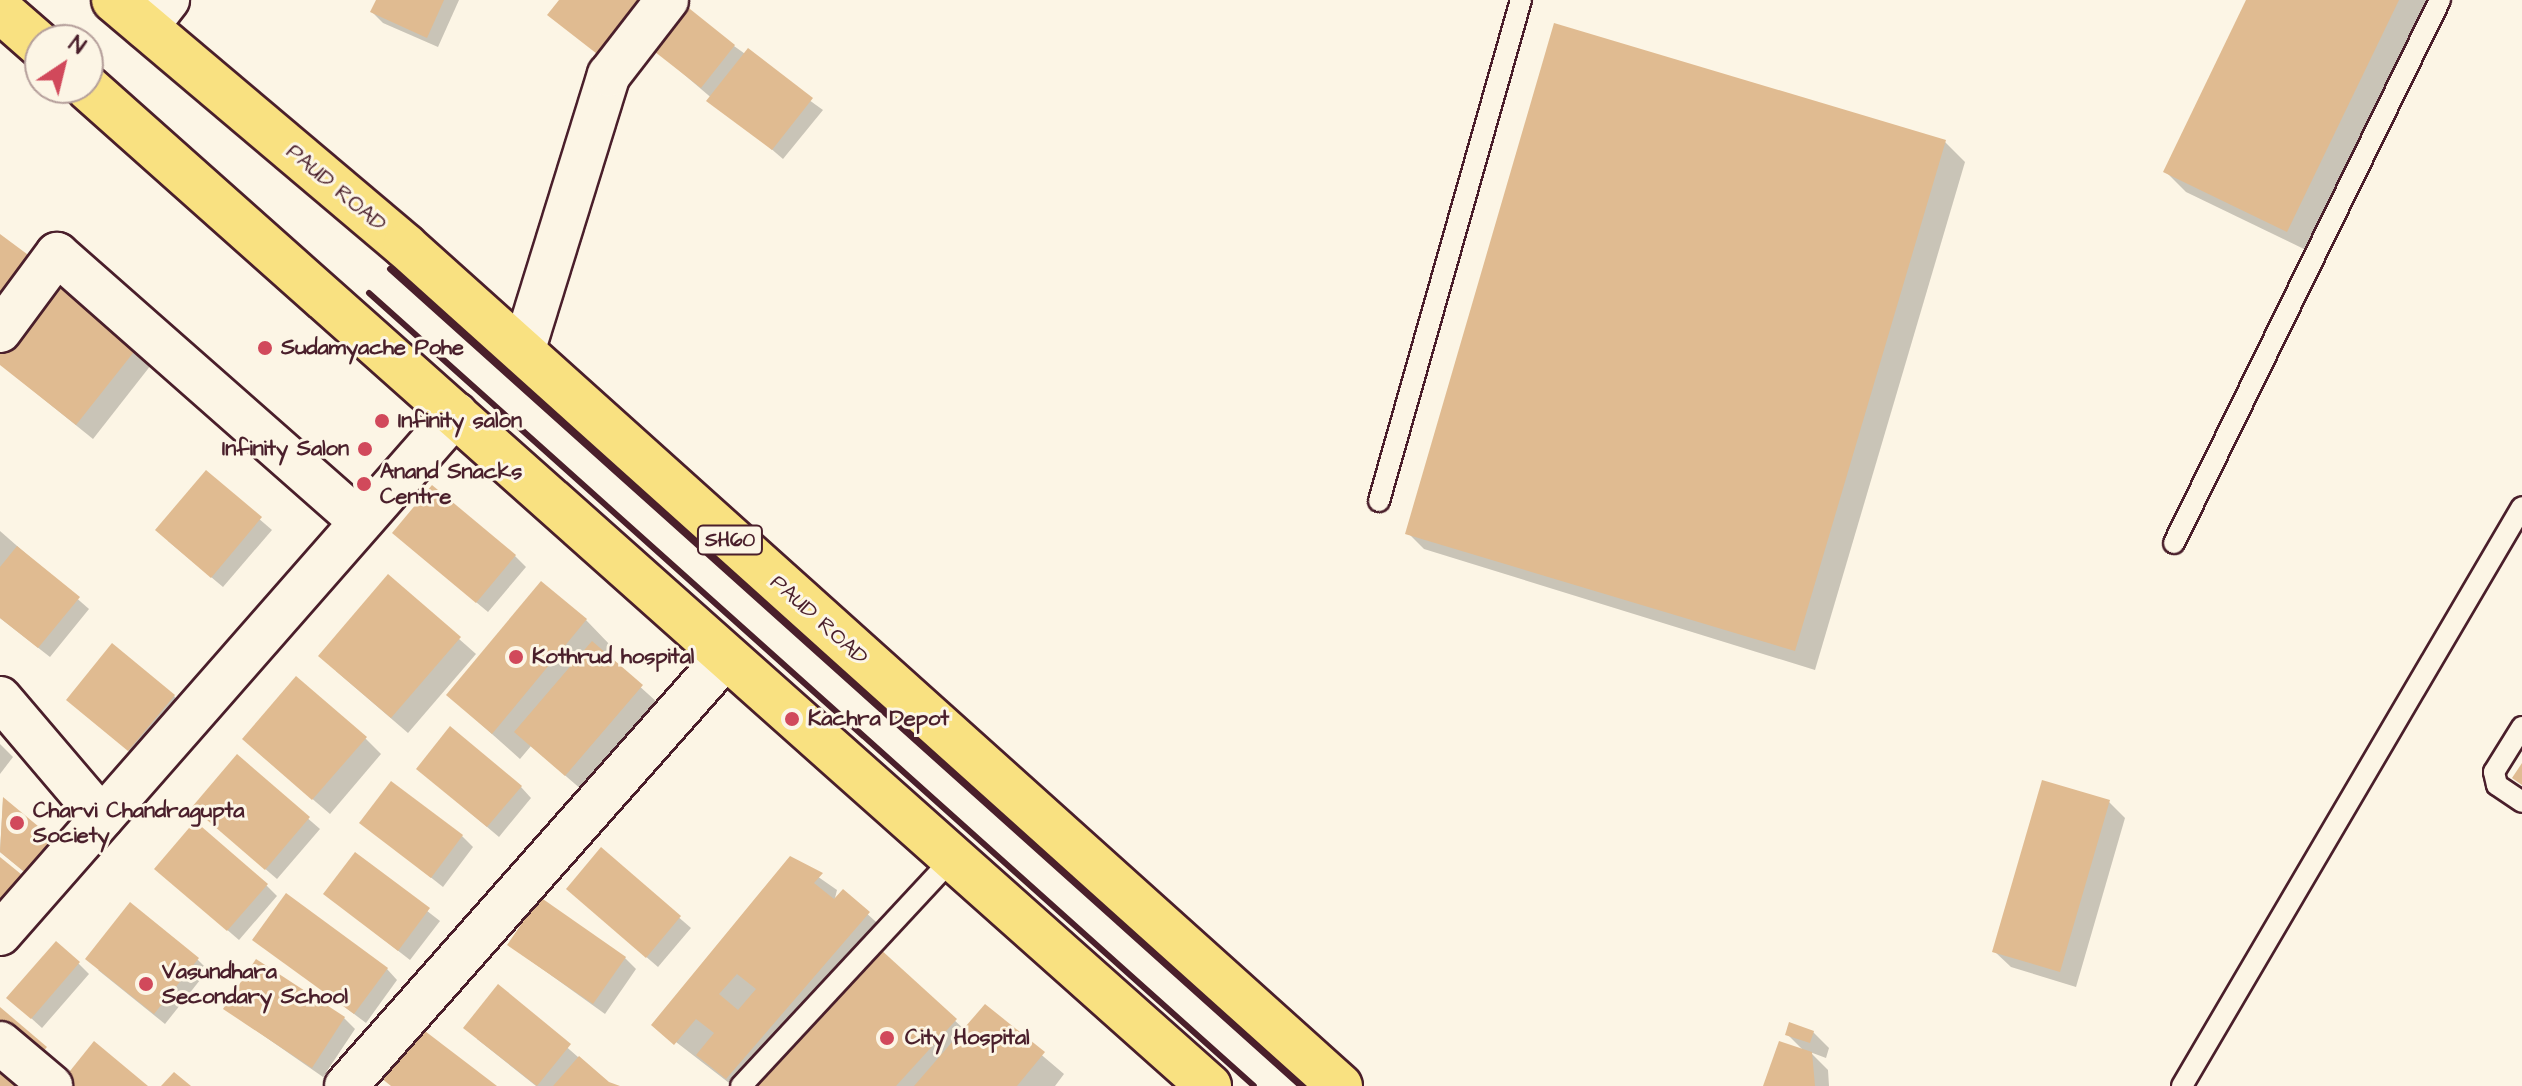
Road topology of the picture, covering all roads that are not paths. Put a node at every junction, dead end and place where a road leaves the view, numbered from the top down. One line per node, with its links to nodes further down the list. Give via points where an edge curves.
1 (667, 0): 9 (street, via 609,75)
2 (1521, 0): 11 (lane)
3 (2440, 0): 14 (lane)
4 (142, 9): 9 (main road, PAUD ROAD / SH60)
5 (0, 10): 6 (main road)
6 (24, 31)
7 (104, 102): 10 (main road)
8 (0, 331): 13 (street, via 57,254)
9 (523, 352): 23 (main road, PAUD ROAD / SH60)
10 (456, 414): 13 (street); 15 (main road)
11 (1379, 501)
12 (2522, 507): 28 (lane)
13 (361, 522): 19 (street)
14 (2174, 543)
15 (726, 657): 20 (main road); 25 (street)
16 (0, 698): 19 (street)
17 (2522, 727): 18 (lane, via 2494,772 2497,785)
18 (2522, 802)
19 (102, 818): 21 (street)
20 (952, 859): 26 (lane); 27 (main road)
21 (0, 934)
22 (0, 1043): 24 (street)
23 (1331, 1084)
24 (51, 1086)
25 (346, 1086)
26 (741, 1086)
27 (1209, 1086)
28 (2182, 1086)

